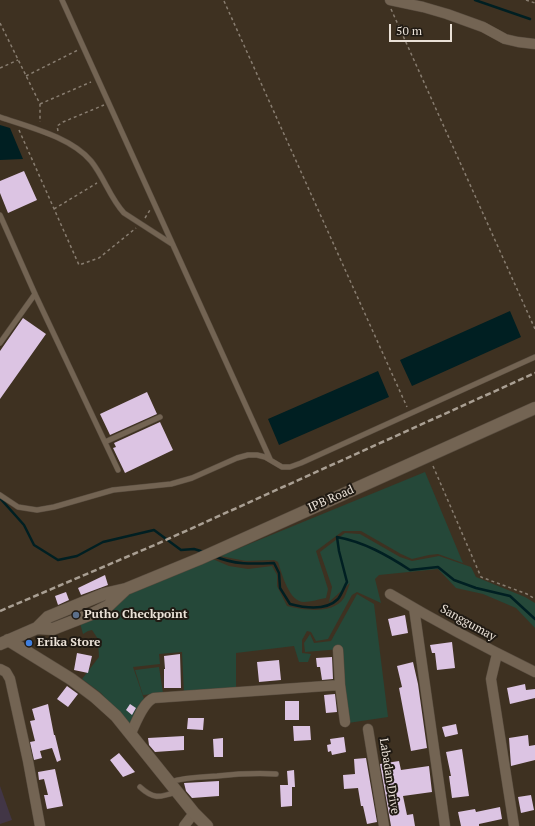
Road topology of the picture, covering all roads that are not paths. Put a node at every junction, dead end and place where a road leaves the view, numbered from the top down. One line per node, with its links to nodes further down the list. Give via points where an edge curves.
1 (62, 0): 6 (lane)
2 (390, 4): 3 (street, via 423,6 483,27 505,39)
3 (535, 44)
4 (0, 117): 6 (lane, via 39,130 78,150 90,160 104,179 124,213)
5 (0, 215): 7 (lane)
6 (173, 244): 13 (lane)
7 (35, 294): 8 (lane); 12 (lane)
8 (0, 344)
9 (535, 357): 13 (lane, via 296,465 282,467)
10 (535, 408): 18 (street, IPB Road, via 238,542 126,589 108,606 94,613 53,629 37,628)
11 (160, 417): 12 (lane)
12 (105, 442): 14 (lane)
13 (270, 460): 15 (lane, via 266,457 248,455 192,478 170,484 113,490 37,510 18,507)
14 (118, 470)
15 (0, 495)
16 (390, 594): 17 (street, Sanggumay)
17 (414, 608): 20 (street, Sanggumay); 35 (street)
18 (4, 642): 26 (street, via 56,669 95,697)
19 (338, 650): 23 (street)
20 (497, 654): 22 (street, Sanggumay); 36 (street, via 491,679)
21 (0, 669): 31 (street, via 10,678)
22 (535, 672)
23 (340, 685): 24 (street); 26 (street, via 154,698 148,700)
24 (345, 722)
25 (368, 729): 34 (street, Labadan Drive)
26 (131, 733): 29 (street)
27 (276, 774): 29 (lane, via 180,778)
28 (140, 787): 29 (lane, via 154,796 168,795)
29 (173, 787): 30 (street)
30 (194, 813): 32 (street); 33 (street)
31 (40, 826)
32 (184, 826)
33 (207, 826)
34 (384, 826)
35 (445, 826)
36 (514, 826)

